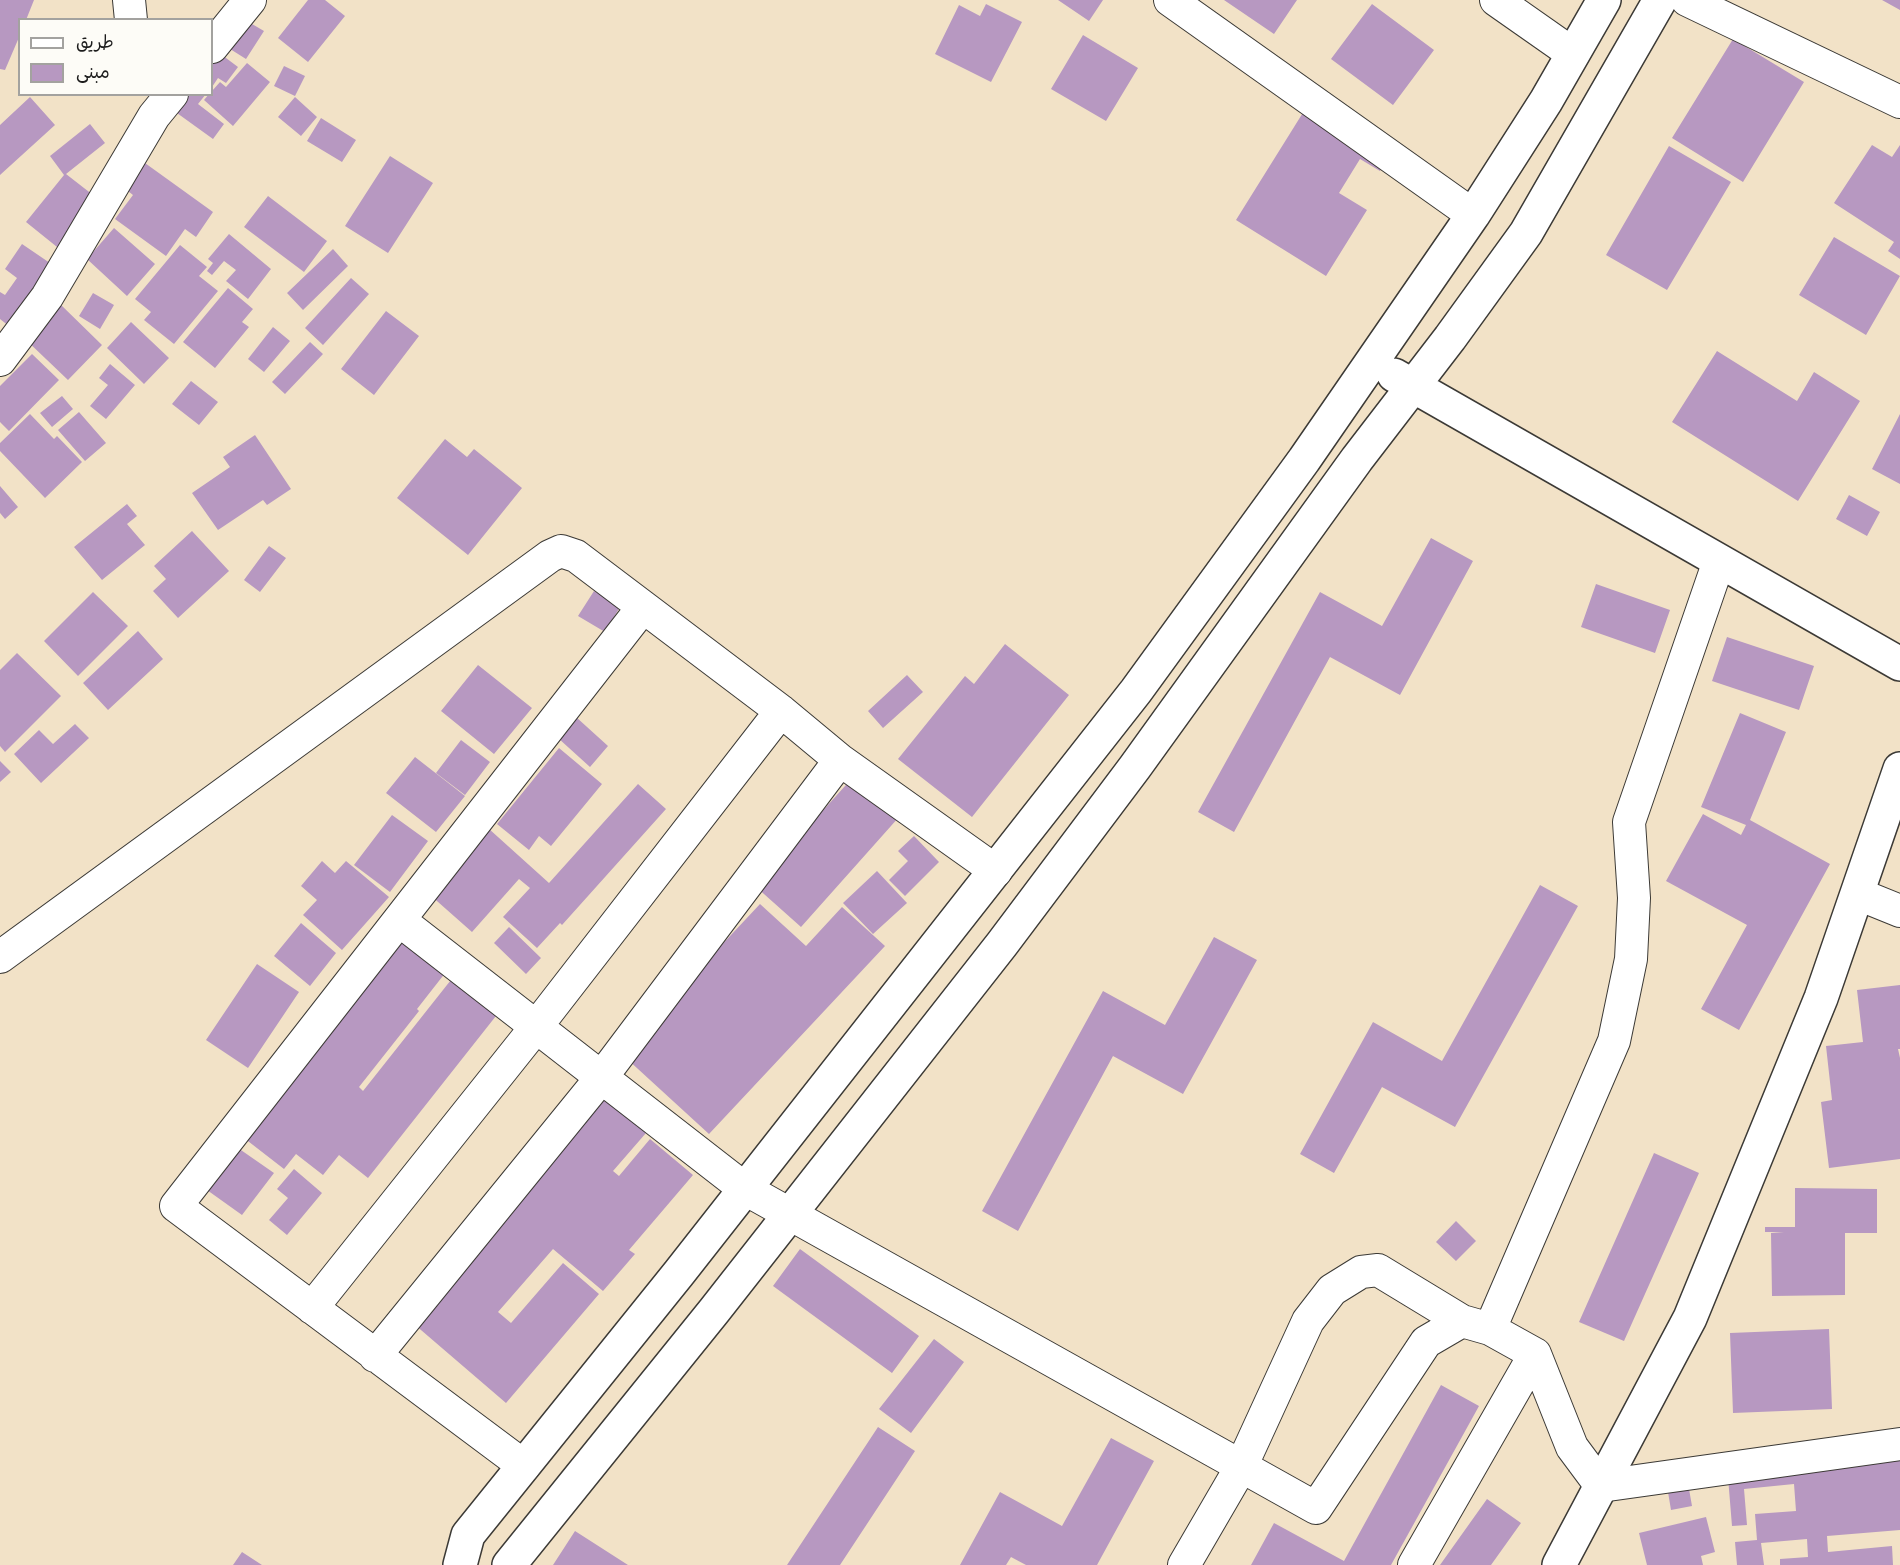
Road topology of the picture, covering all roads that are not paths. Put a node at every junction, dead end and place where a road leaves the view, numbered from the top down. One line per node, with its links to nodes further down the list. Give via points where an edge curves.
1 (129, 0): 8 (street)
2 (250, 0): 9 (street)
3 (1170, 0): 13 (street)
4 (1496, 0): 10 (street)
5 (1604, 0): 10 (main road)
6 (1660, 0): 16 (main road, via 1526,233)
7 (1687, 0): 12 (street)
8 (131, 18)
9 (213, 46)
10 (1573, 54): 13 (main road)
11 (159, 102): 14 (street, via 47,297)
12 (1900, 102)
13 (1473, 215): 15 (main road)
14 (0, 360)
15 (1372, 362): 16 (main road); 23 (main road, via 1136,691)
16 (1413, 386): 17 (main road); 31 (main road, via 1136,767)
17 (1719, 561): 19 (main road); 33 (street, via 1629,822 1634,898 1631,959 1614,1041)
18 (643, 607): 20 (street); 26 (street); 27 (street, via 576,556 561,551 550,556)
19 (1900, 664)
20 (781, 711): 21 (street); 28 (street)
21 (840, 760): 23 (street); 29 (street)
22 (1900, 769): 24 (main road)
23 (996, 870): 30 (main road)
24 (1858, 894): 25 (street); 39 (main road, via 1821,998 1690,1318)
25 (1900, 910)
26 (399, 920): 28 (street); 32 (street, via 176,1206)
27 (0, 957)
28 (536, 1027): 29 (street); 32 (street)
29 (601, 1078): 30 (street); 35 (street)
30 (745, 1189): 31 (street); 37 (main road)
31 (790, 1214): 38 (street); 41 (main road)
32 (312, 1308): 35 (street)
33 (1476, 1325): 34 (street); 38 (street, via 1426,1342 1316,1508); 38 (street, via 1378,1270 1361,1272 1332,1290 1308,1321)
34 (1535, 1354): 39 (street, via 1572,1447); 43 (street)
35 (375, 1356): 37 (street)
36 (1900, 1444): 39 (street)
37 (524, 1466): 40 (main road, via 468,1535)
38 (1241, 1467): 42 (street)
39 (1601, 1486): 44 (main road)
40 (460, 1565)
41 (509, 1565)
42 (1184, 1565)
43 (1414, 1565)
44 (1558, 1565)

